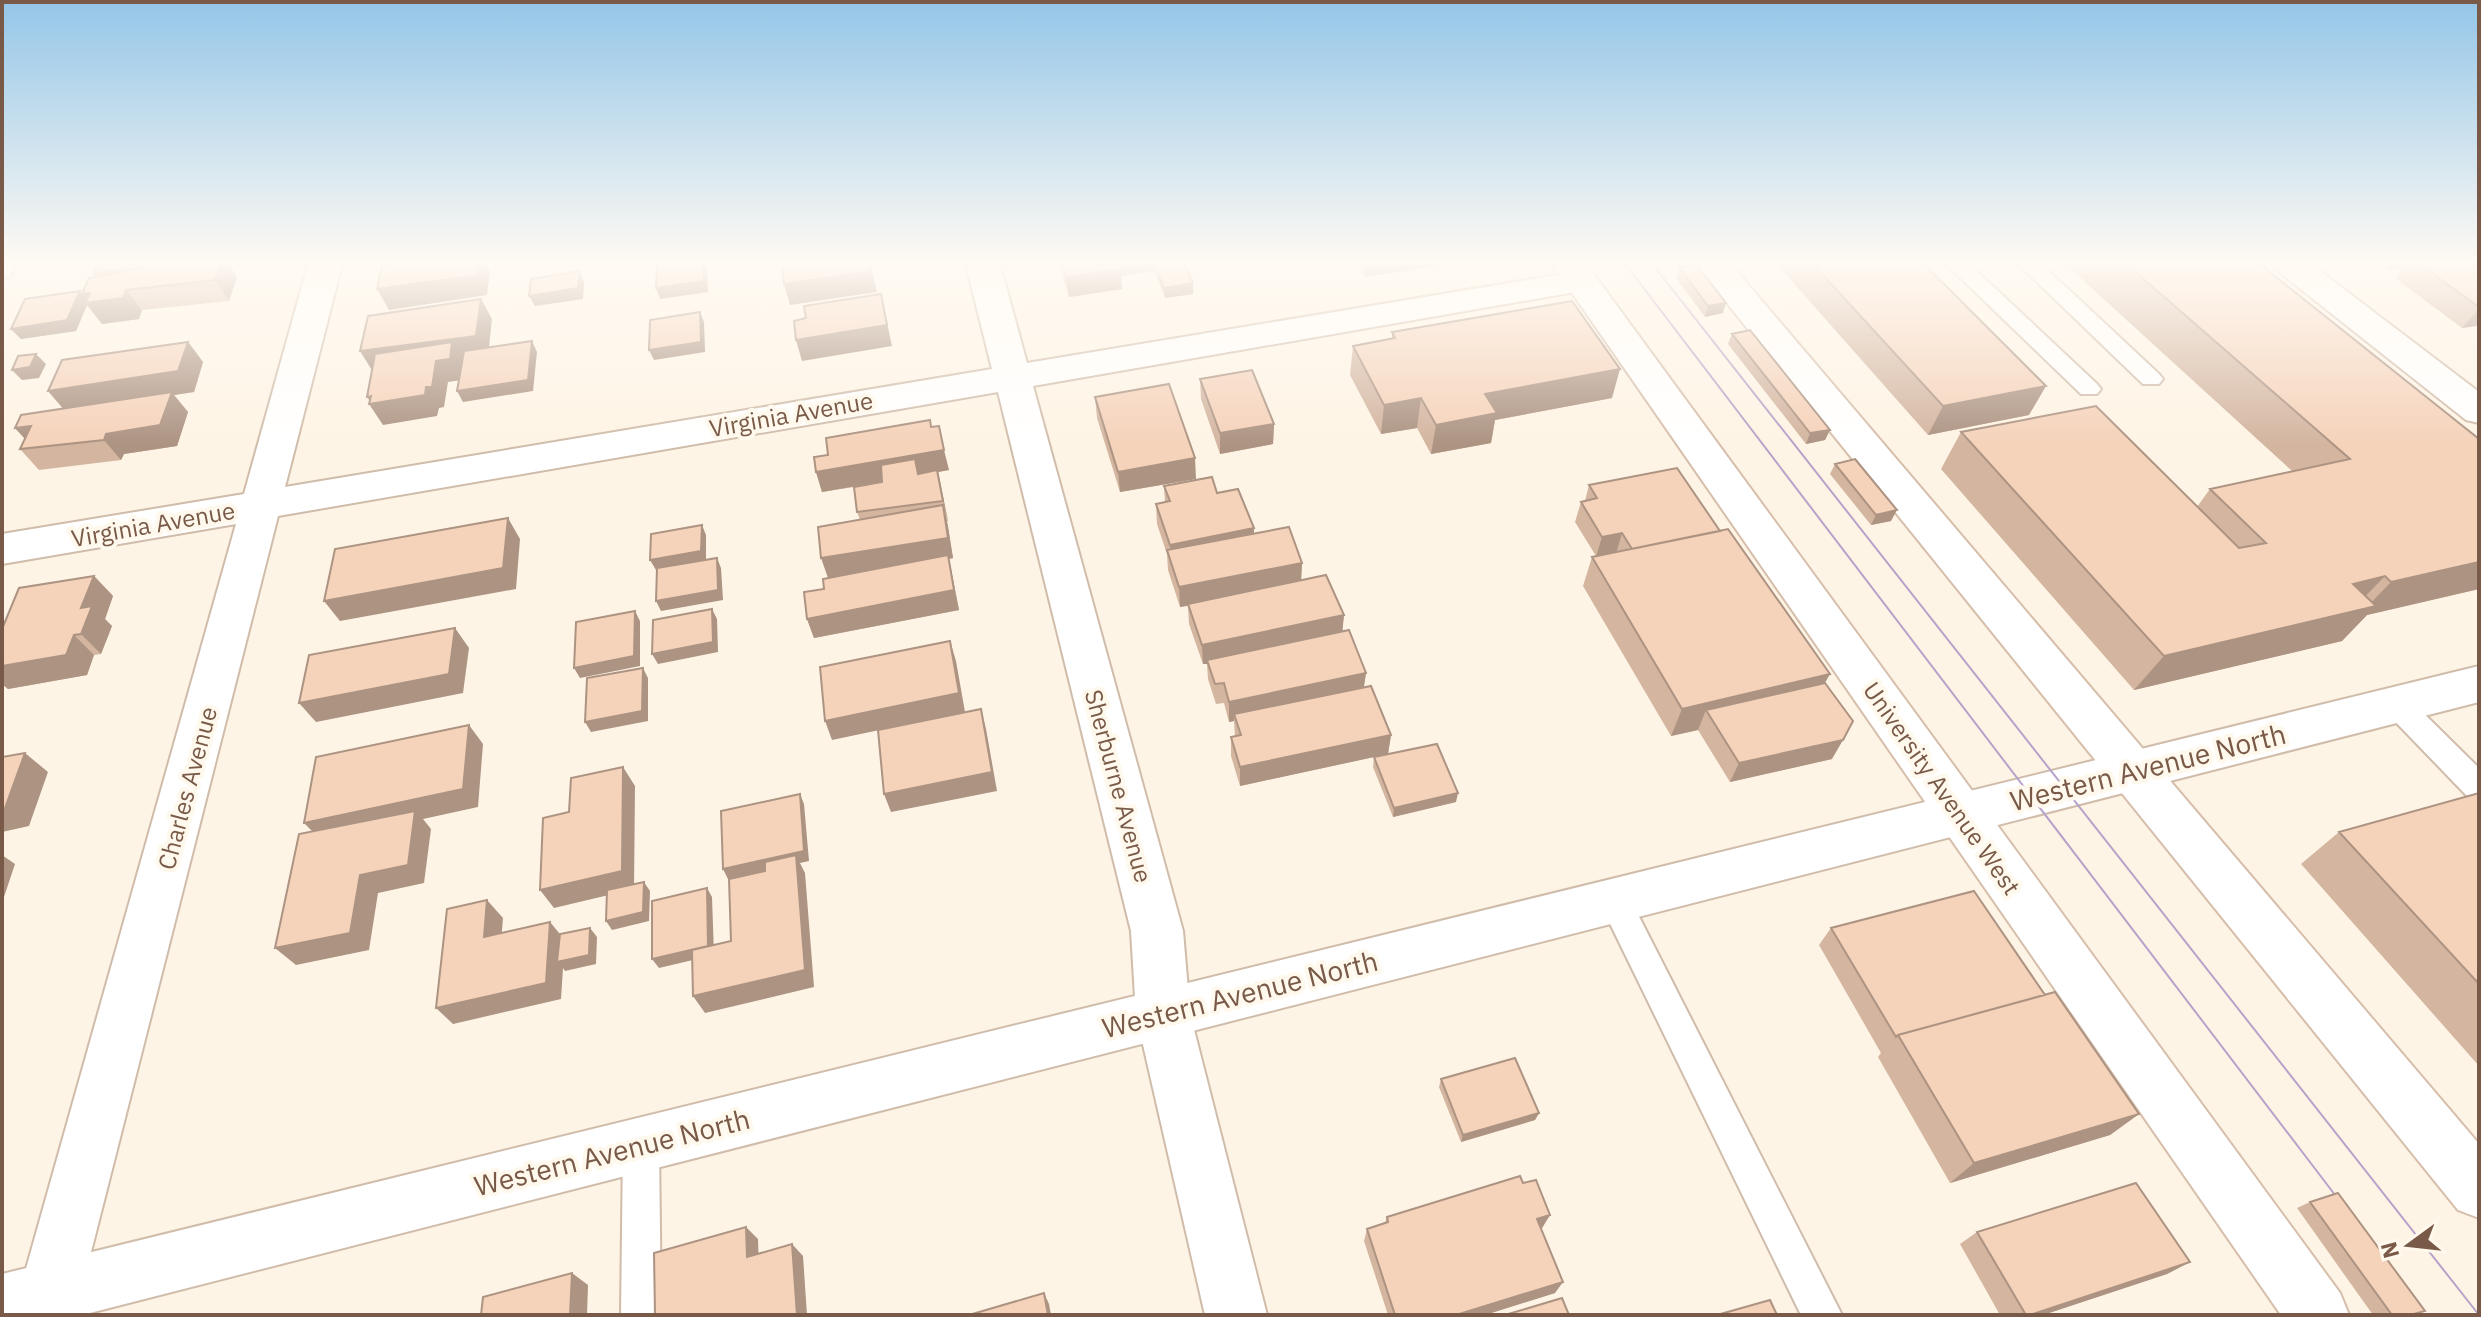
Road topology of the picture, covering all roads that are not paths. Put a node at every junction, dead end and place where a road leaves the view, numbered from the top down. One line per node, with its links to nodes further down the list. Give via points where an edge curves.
1 (310, 322): 13 (street, Charles Avenue)
2 (999, 322): 9 (street, Sherburne Avenue)
3 (1299, 322): 9 (street, Virginia Avenue)
4 (1611, 322): 19 (street, University Avenue West)
5 (1761, 322): 17 (street)
6 (2019, 322): 11 (lane)
7 (2091, 322): 10 (lane)
8 (2365, 322): 12 (street)
9 (1013, 376): 13 (street, Virginia Avenue); 21 (street, Sherburne Avenue, via 1157,931)
10 (2151, 379)
11 (2089, 389)
12 (2479, 411)
13 (262, 505): 14 (street, Virginia Avenue); 24 (street, Charles Avenue)
14 (2, 549)
15 (2479, 684): 16 (street, Western Avenue North)
16 (2396, 704): 17 (street, Western Avenue North); 18 (lane)
17 (2133, 770): 19 (street, Western Avenue North); 23 (street)
18 (2479, 788)
19 (1961, 814): 20 (street, Western Avenue North); 28 (street, University Avenue West)
20 (1615, 901): 21 (street, Western Avenue North); 27 (lane)
21 (1163, 1014): 22 (street, Western Avenue North); 26 (street, Sherburne Avenue)
22 (641, 1145): 24 (street, Western Avenue North); 25 (lane)
23 (2479, 1189)
24 (32, 1304)
25 (641, 1315)
26 (1236, 1315)
27 (1822, 1315)
28 (2318, 1315)

